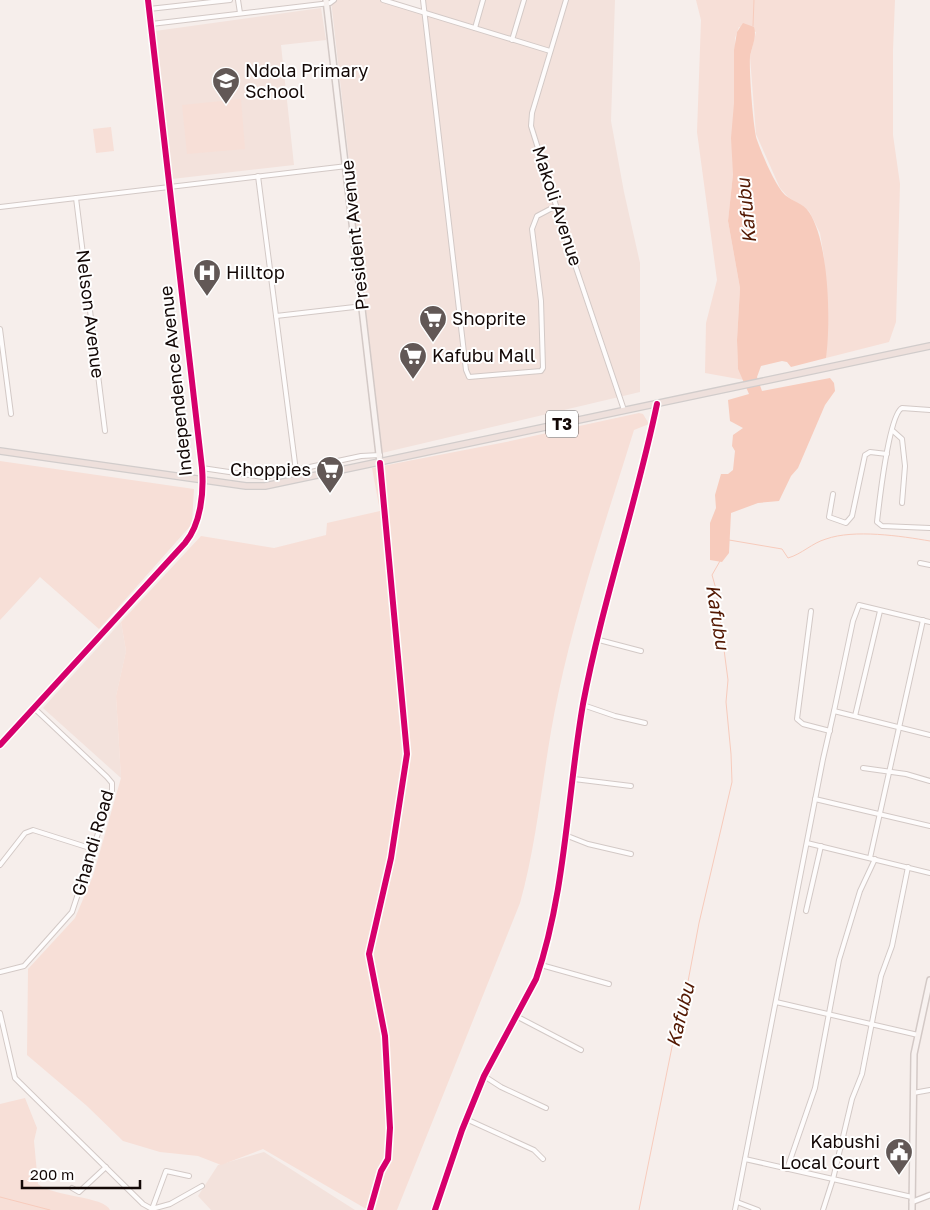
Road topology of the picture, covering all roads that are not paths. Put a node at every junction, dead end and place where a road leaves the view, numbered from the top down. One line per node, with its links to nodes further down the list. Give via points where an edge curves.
1 (148, 0): 10 (street, Independence Avenue)
2 (230, 0): 10 (street)
3 (238, 0): 11 (street)
4 (383, 0): 12 (street)
5 (423, 0): 12 (street)
6 (483, 0): 14 (street)
7 (524, 0): 15 (street)
8 (566, 0): 16 (street, Makoli Avenue)
9 (329, 2): 11 (street); 17 (main road, President Avenue)
10 (149, 9): 13 (street, Independence Avenue)
11 (240, 13): 13 (street)
12 (425, 14): 14 (street); 21 (street, via 460,324 469,377 541,371 543,368 541,301 532,229 538,216)
13 (150, 24): 19 (street, Independence Avenue)
14 (475, 28): 15 (street)
15 (512, 40): 16 (street)
16 (550, 51): 21 (street, Makoli Avenue, via 531,122)
17 (347, 166): 18 (street); 23 (main road, President Avenue)
18 (258, 176): 19 (street); 24 (street)
19 (169, 186): 20 (street); 37 (street, Independence Avenue)
20 (76, 198): 22 (street); 31 (street, Nelson Avenue)
21 (556, 206): 28 (street, Makoli Avenue)
22 (0, 207)
23 (363, 306): 24 (street); 35 (main road, President Avenue)
24 (276, 316): 38 (street)
25 (0, 329): 30 (street)
26 (930, 346): 27 (highway, T3)
27 (657, 404): 28 (highway, T3); 49 (street)
28 (624, 410): 36 (highway, T3)
29 (930, 410): 32 (street, via 899,410)
30 (11, 414)
31 (105, 431)
32 (892, 431): 34 (street); 41 (street, via 902,439 905,455)
33 (0, 451): 39 (highway, T3)
34 (887, 454): 40 (street, via 870,452 866,455 852,516 846,523 829,517); 42 (street, via 877,522 882,526)
35 (380, 455): 36 (main road, President Avenue); 38 (street, via 361,456)
36 (380, 463): 39 (highway, T3, via 265,486); 108 (street, via 407,754 391,858 369,954 385,1036 390,1128 388,1159 381,1171)
37 (202, 468): 38 (street, via 263,478); 39 (street, Independence Avenue)
38 (296, 471)
39 (203, 479): 52 (street, Independence Avenue, via 197,523 188,539)
40 (833, 494)
41 (902, 504)
42 (930, 528)
43 (920, 563): 44 (street)
44 (930, 565)
45 (811, 611): 57 (street, via 797,719 803,724)
46 (880, 611): 47 (street); 53 (street, via 860,605 856,611); 54 (street)
47 (922, 620): 48 (street); 56 (street)
48 (930, 622)
49 (599, 640): 50 (street); 51 (street)
50 (641, 651)
51 (583, 705): 55 (street); 62 (street)
52 (34, 708): 59 (street, Independence Avenue); 71 (street, Ghandi Road, via 112,783)
53 (834, 711): 54 (street); 57 (street)
54 (855, 716): 56 (street)
55 (645, 723)
56 (898, 727): 58 (street); 61 (street)
57 (830, 731): 65 (street)
58 (930, 735)
59 (0, 745)
60 (863, 768): 61 (street)
61 (890, 772): 63 (street); 66 (street)
62 (574, 779): 64 (street); 68 (street)
63 (930, 781)
64 (631, 786)
65 (815, 799): 66 (street); 69 (street)
66 (879, 815): 67 (street); 73 (street)
67 (930, 826)
68 (565, 835): 72 (street); 79 (street, via 556,901)
69 (807, 843): 70 (street); 83 (street)
70 (821, 846): 73 (street); 78 (street)
71 (93, 849): 75 (street, via 33,830 25,833); 80 (street, Ghandi Road, via 68,918 24,966)
72 (631, 854)
73 (870, 858): 74 (street)
74 (875, 859): 76 (street); 85 (street, via 850,922)
75 (0, 865)
76 (908, 868): 77 (street); 87 (street)
77 (930, 872)
78 (806, 911)
79 (541, 965): 82 (street); 86 (street)
80 (0, 972)
81 (930, 980): 88 (main road)
82 (609, 984)
83 (776, 1002): 85 (street); 96 (street)
84 (0, 1013): 97 (street, via 15,1078)
85 (828, 1014): 87 (street); 98 (street, via 814,1088)
86 (516, 1016): 89 (street); 90 (street)
87 (871, 1024): 88 (street); 100 (street, via 862,1074 852,1099)
88 (918, 1034): 92 (main road)
89 (581, 1050)
90 (484, 1076): 93 (street); 94 (street)
91 (930, 1090): 92 (street)
92 (913, 1093): 104 (main road)
93 (546, 1108)
94 (466, 1119): 95 (street, via 534,1150); 109 (street)
95 (543, 1159)
96 (745, 1159): 98 (street); 105 (street)
97 (106, 1167): 102 (street, via 79,1192); 106 (street)
98 (788, 1169): 100 (street)
99 (188, 1176): 107 (street, via 166,1171)
100 (833, 1179): 104 (street); 112 (street)
101 (202, 1186): 107 (street, via 170,1204)
102 (72, 1188)
103 (930, 1195): 104 (street)
104 (912, 1199): 113 (main road)
105 (737, 1202): 110 (street); 111 (street)
106 (143, 1208): 107 (street)
107 (152, 1209)
108 (370, 1210)
109 (435, 1210)
110 (735, 1210)
111 (758, 1210)
112 (823, 1210)
113 (912, 1210)

